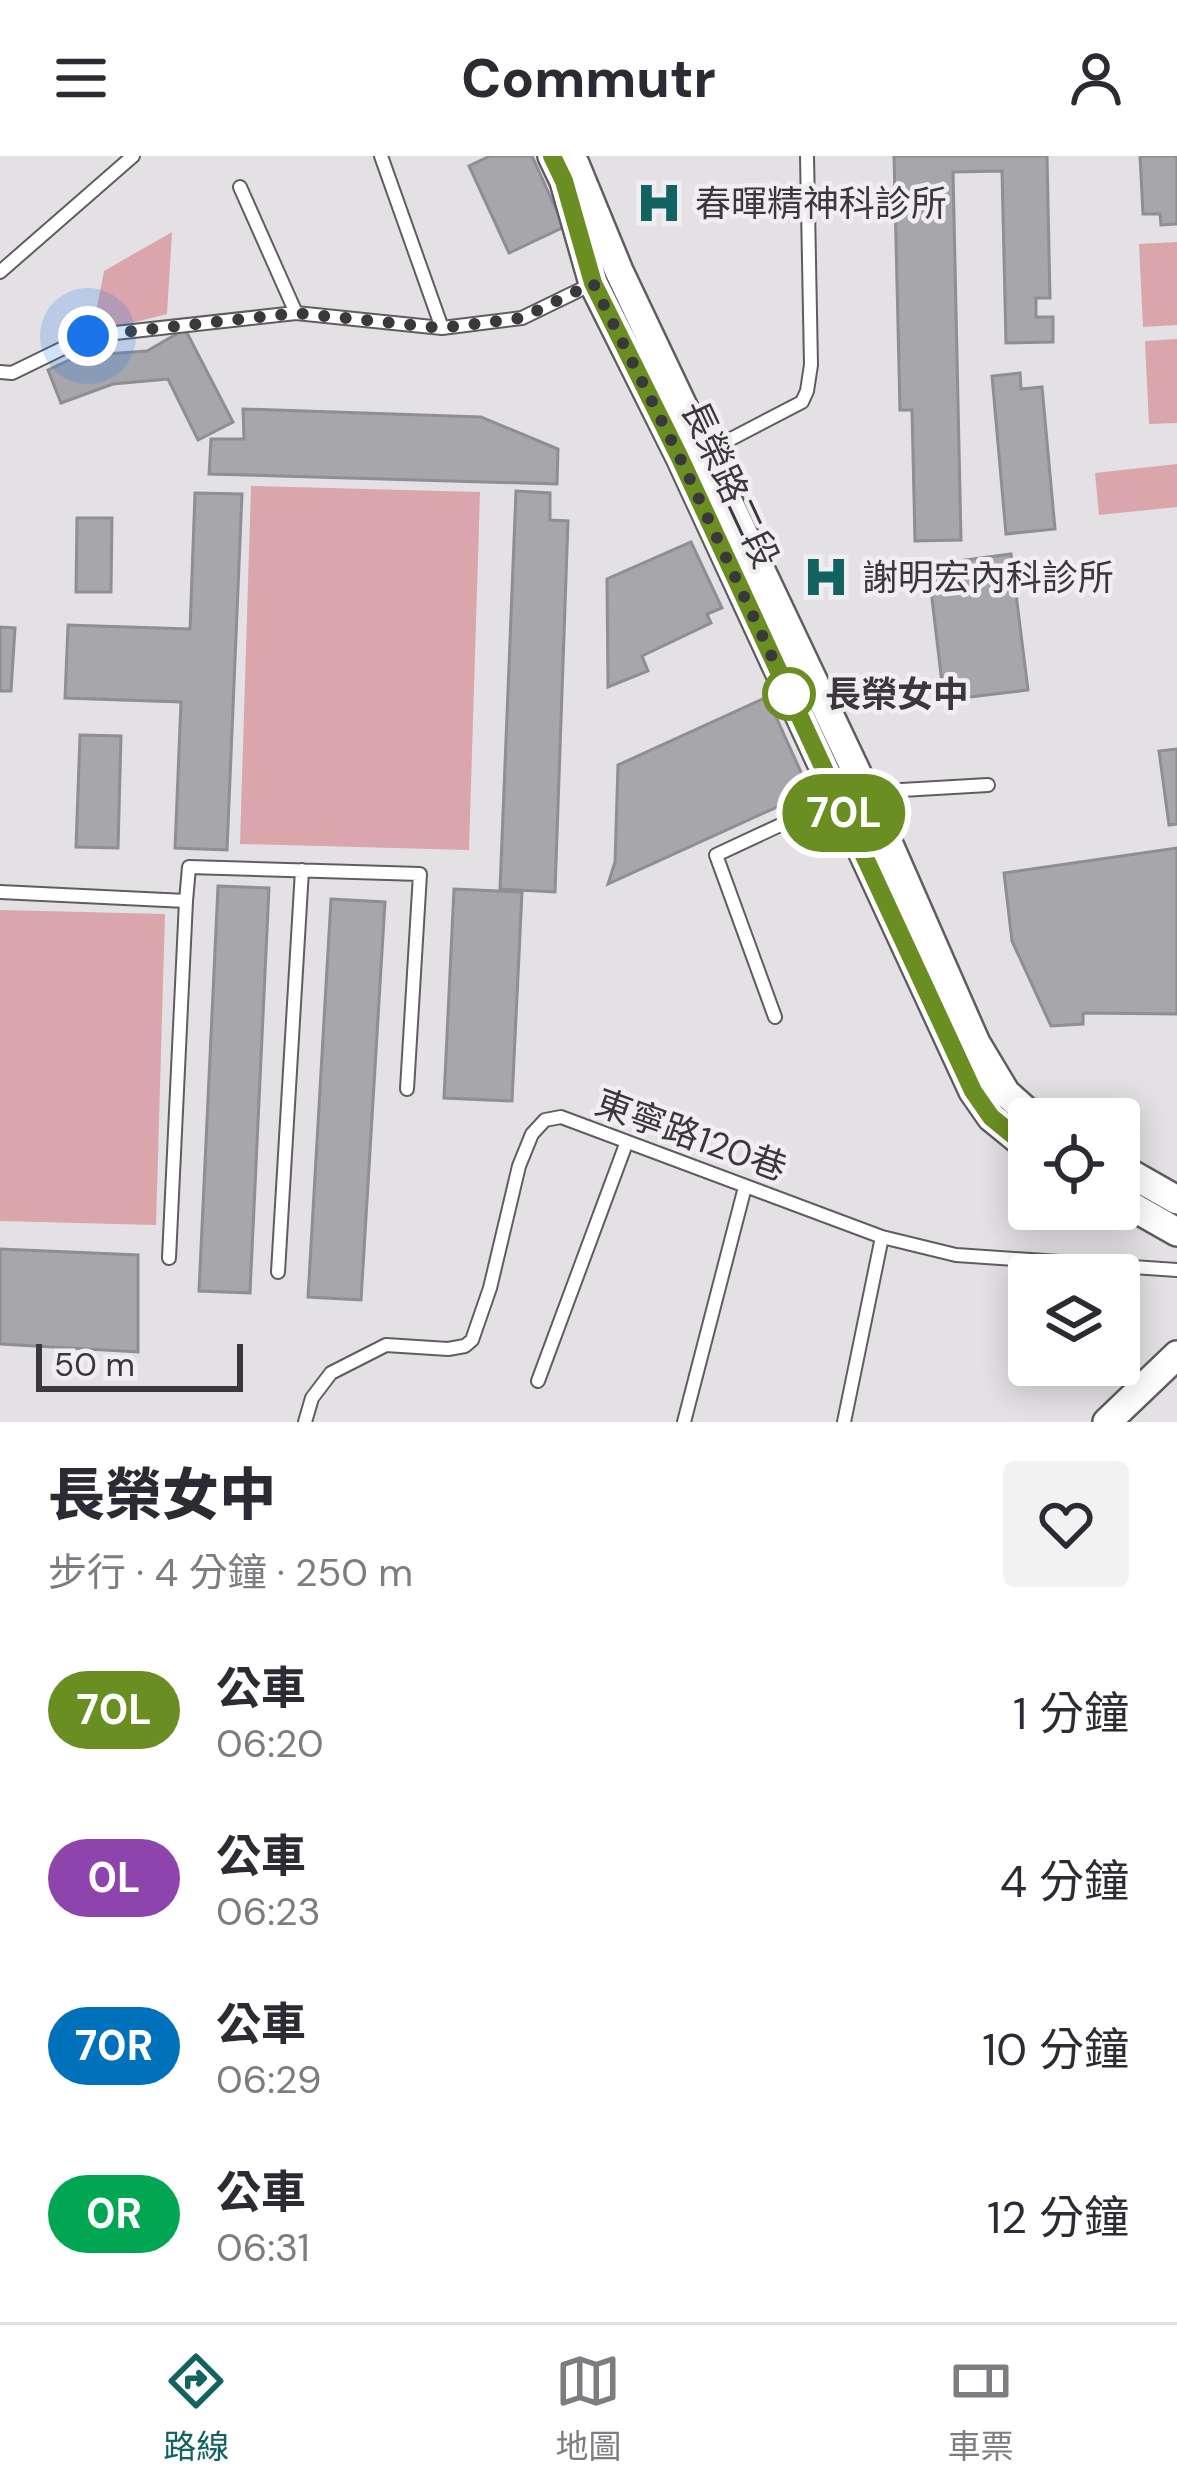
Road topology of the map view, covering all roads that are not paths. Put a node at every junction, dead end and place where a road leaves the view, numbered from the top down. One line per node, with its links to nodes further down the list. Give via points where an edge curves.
1 (134, 156): 8 (lane)
2 (381, 156): 11 (lane)
3 (552, 156): 9 (street, 長榮路二段)
4 (571, 156): 7 (street, 長榮路二段)
5 (807, 156): 13 (lane, via 807,391)
6 (240, 187): 10 (lane)
7 (620, 271): 9 (lane); 13 (street, 長榮路二段)
8 (0, 272)
9 (593, 283): 11 (lane, via 522,318); 16 (street, 長榮路二段)
10 (296, 313): 11 (lane); 12 (lane, via 88,336)
11 (442, 328)
12 (0, 372)
13 (706, 452): 15 (street, 長榮路二段)
14 (988, 785): 15 (lane)
15 (866, 792): 16 (lane); 22 (street, 長榮路二段, via 976,1042)
16 (837, 798): 20 (lane, via 716,855); 23 (street, 長榮路二段, via 973,1091)
17 (302, 870): 19 (lane, via 189,866); 21 (lane, via 420,874); 33 (lane)
18 (0, 892): 19 (lane)
19 (186, 901): 31 (lane)
20 (775, 1017)
21 (407, 1088)
22 (1011, 1098)
23 (1008, 1131)
24 (626, 1144): 26 (lane, 東寧路120巷); 35 (lane); 36 (lane, 東寧路120巷, via 561,1118 545,1120 519,1166 472,1340 448,1348 386,1345 331,1373)
25 (1140, 1179): 27 (street)
26 (745, 1187): 30 (lane, 東寧路120巷); 37 (lane)
27 (1177, 1200)
28 (1140, 1211): 29 (street)
29 (1177, 1232)
30 (882, 1237): 32 (lane, 東寧路120巷, via 956,1256); 38 (lane)
31 (169, 1258)
32 (1177, 1270)
33 (278, 1272)
34 (1177, 1355): 39 (street)
35 (538, 1382)
36 (305, 1422)
37 (684, 1422)
38 (844, 1422)
39 (1107, 1422)

